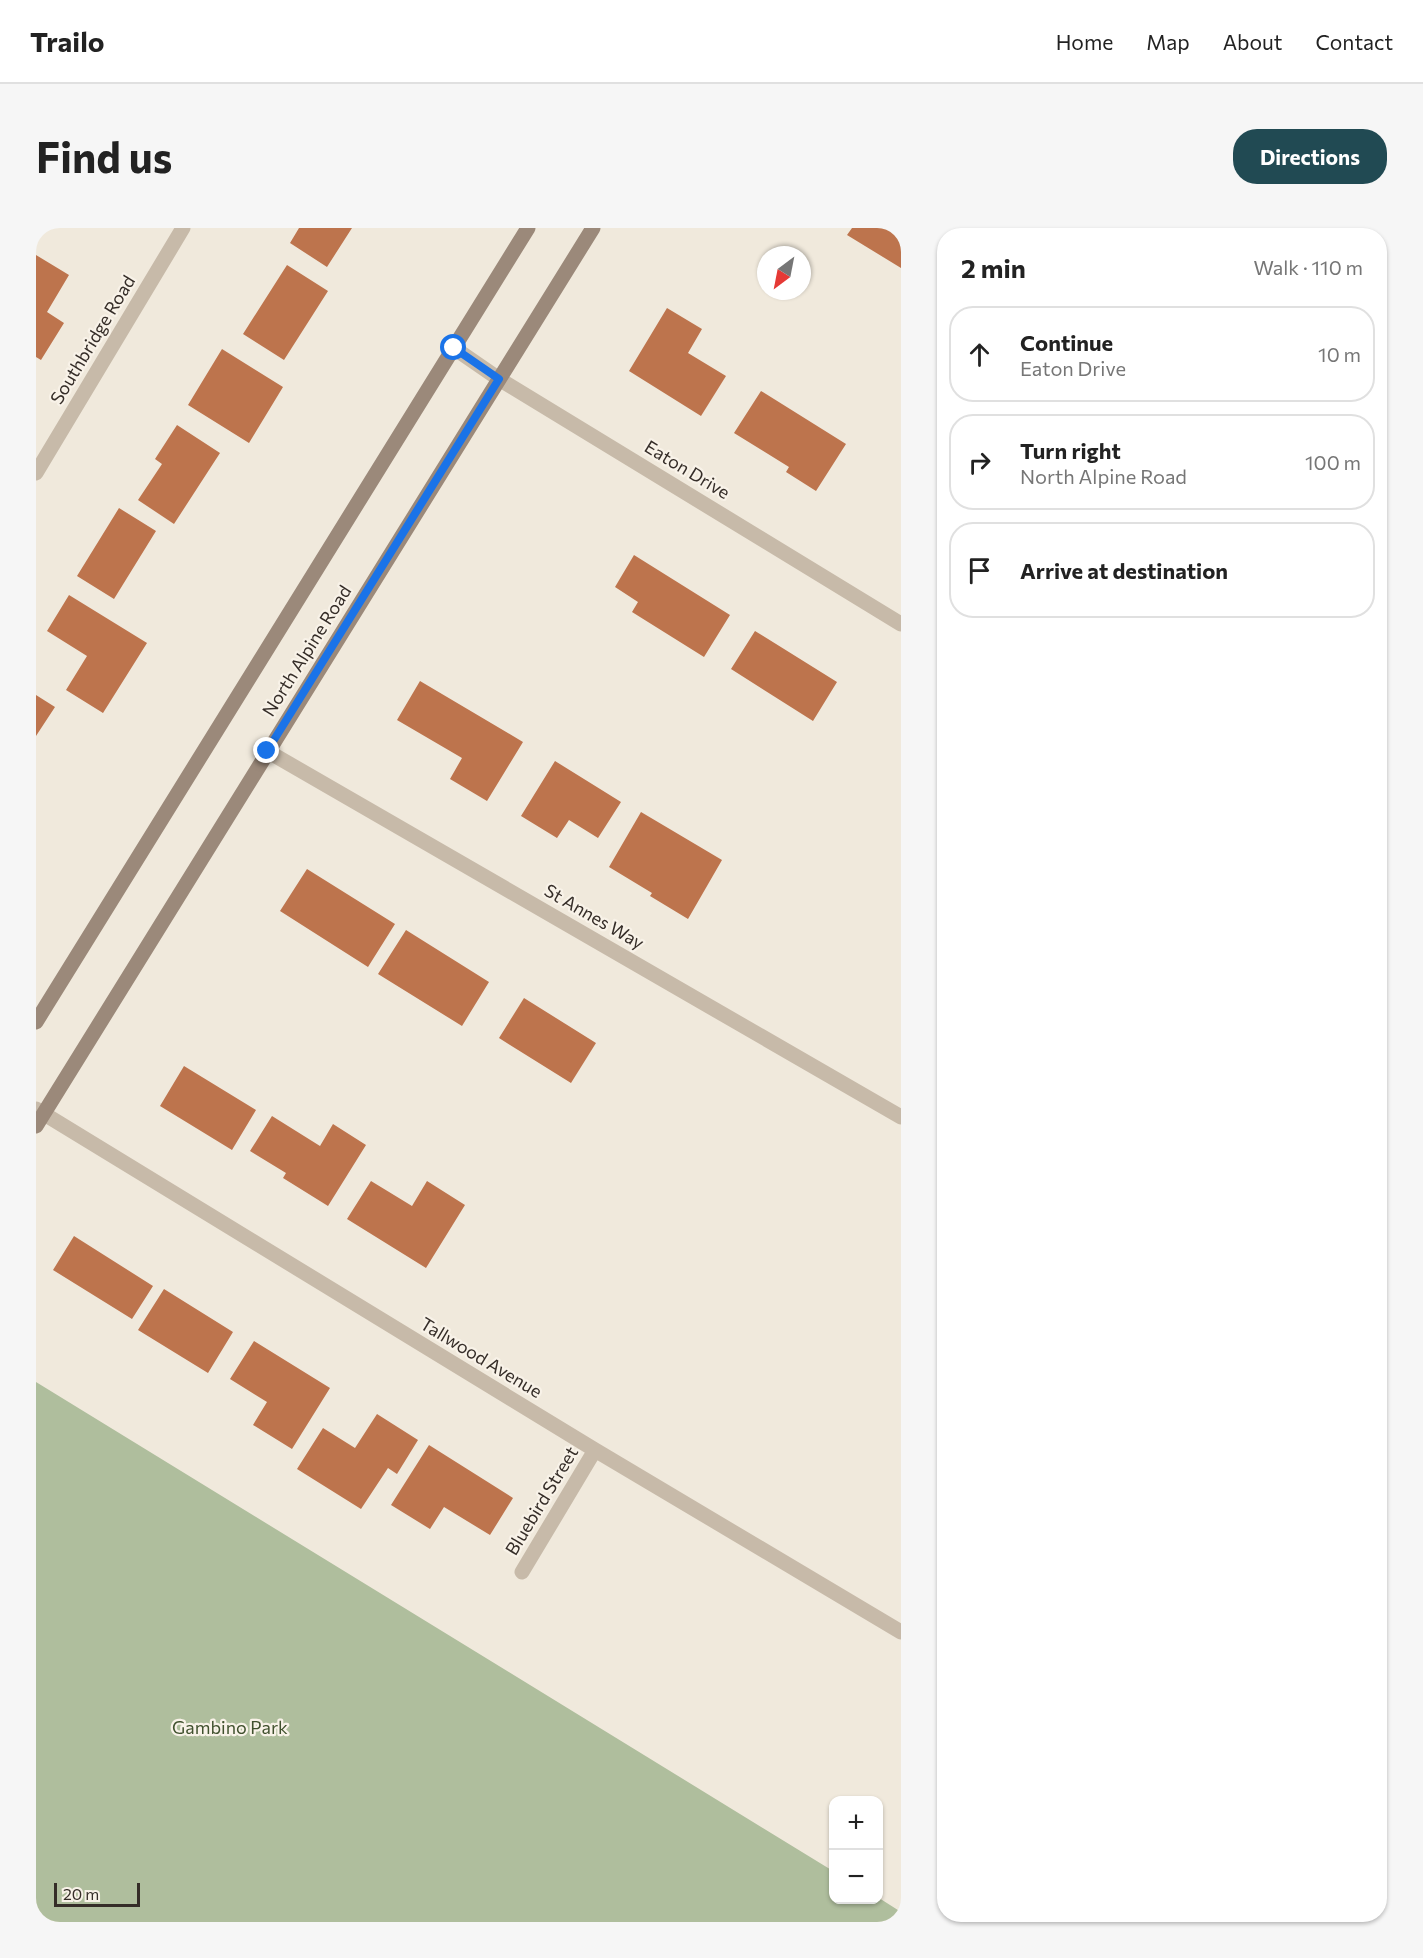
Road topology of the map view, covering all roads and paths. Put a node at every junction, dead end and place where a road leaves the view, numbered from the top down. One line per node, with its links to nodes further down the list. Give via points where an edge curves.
1 (183, 228): 6 (street, Southbridge Road)
2 (528, 228): 4 (main road, North Alpine Road)
3 (592, 228): 5 (main road, North Alpine Road)
4 (454, 348): 5 (street, Eaton Drive); 9 (main road, North Alpine Road)
5 (499, 379): 7 (street, Eaton Drive); 8 (main road, North Alpine Road)
6 (36, 473)
7 (901, 624)
8 (267, 751): 10 (main road, North Alpine Road); 11 (street, St Annes Way)
9 (36, 1022)
10 (38, 1116): 12 (street, Tallwood Avenue)
11 (901, 1117)
12 (595, 1450): 13 (street, Bluebird Street); 14 (street, Tallwood Avenue)
13 (522, 1572)
14 (901, 1632)

